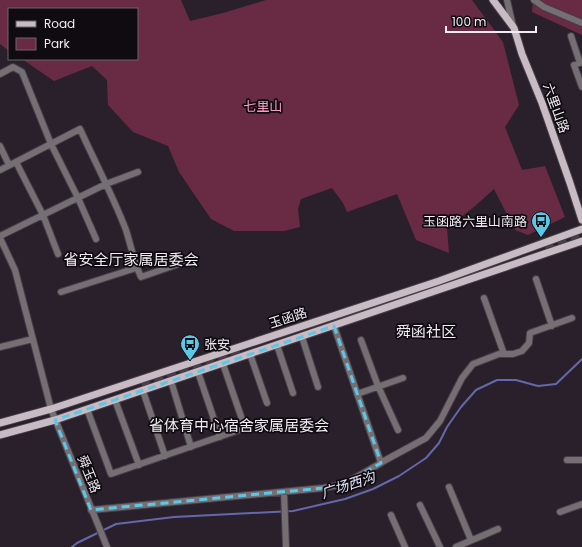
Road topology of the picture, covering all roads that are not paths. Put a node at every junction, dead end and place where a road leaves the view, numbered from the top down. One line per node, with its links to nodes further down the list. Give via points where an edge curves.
1 (493, 0): 5 (main road, 六里山路)
2 (507, 0): 5 (street, 六里山路)
3 (534, 0): 4 (street)
4 (582, 23)
5 (514, 28): 19 (main road, 六里山路)
6 (571, 36): 7 (street)
7 (581, 63): 9 (street, via 574,66)
8 (0, 74): 10 (street, via 13,67 22,72)
9 (582, 87)
10 (50, 144): 12 (street); 16 (street, via 80,129); 17 (street)
11 (0, 146): 13 (street)
12 (16, 162): 13 (street); 18 (street)
13 (9, 165): 14 (street)
14 (0, 170)
15 (138, 172): 16 (street)
16 (106, 184): 17 (street); 26 (street, via 126,230)
17 (78, 198): 18 (street); 22 (street)
18 (43, 215): 21 (street); 24 (street)
19 (582, 220)
20 (582, 229): 51 (main road, 玉函路, via 439,281)
21 (0, 237): 34 (street, 舜玉路, via 15,270)
22 (96, 239)
23 (582, 241): 31 (main road, 玉函路)
24 (58, 254)
25 (190, 260): 26 (street, via 140,277)
26 (136, 268): 28 (street)
27 (536, 280): 32 (street)
28 (61, 292)
29 (484, 298): 39 (street)
30 (572, 318): 32 (street)
31 (334, 326): 33 (main road, 玉函路); 48 (street)
32 (552, 326): 39 (street, via 530,333 529,343 522,351)
33 (302, 337): 36 (main road, 玉函路); 45 (street)
34 (33, 339): 37 (street); 51 (street, 舜玉路)
35 (361, 340): 44 (street)
36 (277, 345): 38 (main road, 玉函路); 47 (street)
37 (0, 346)
38 (250, 354): 40 (main road, 玉函路); 50 (street)
39 (504, 354): 62 (street, via 473,364 462,378 440,421 426,438)
40 (223, 364): 41 (main road, 玉函路); 57 (street, via 245,428)
41 (198, 372): 43 (main road, 玉函路); 57 (street)
42 (403, 378): 44 (street)
43 (171, 381): 46 (main road, 玉函路); 58 (street)
44 (378, 386): 48 (street); 55 (street)
45 (318, 387)
46 (143, 391): 49 (main road, 玉函路); 59 (street)
47 (293, 393)
48 (357, 394): 65 (street, via 381,464 344,484)
49 (115, 400): 52 (main road, 玉函路); 63 (street)
50 (267, 402)
51 (51, 409): 53 (street, 舜玉路); 54 (main road, 玉函路)
52 (87, 409): 53 (main road, 玉函路); 63 (street, via 111,474)
53 (55, 420): 56 (main road, 玉函路); 68 (street, 舜玉路)
54 (0, 423)
55 (398, 430)
56 (0, 435)
57 (220, 437): 58 (street)
58 (191, 447): 59 (street)
59 (165, 456): 63 (street)
60 (567, 460): 61 (street)
61 (582, 460)
62 (382, 462)
63 (139, 465)
64 (449, 487): 72 (street)
65 (284, 492): 68 (street); 74 (street)
66 (582, 504): 69 (street)
67 (420, 505): 76 (street)
68 (91, 510): 73 (street, 舜玉路)
69 (560, 512)
70 (391, 515): 75 (street)
71 (498, 529): 72 (street)
72 (472, 540): 77 (street)
73 (107, 547)
74 (286, 547)
75 (405, 547)
76 (440, 547)
77 (456, 547)

